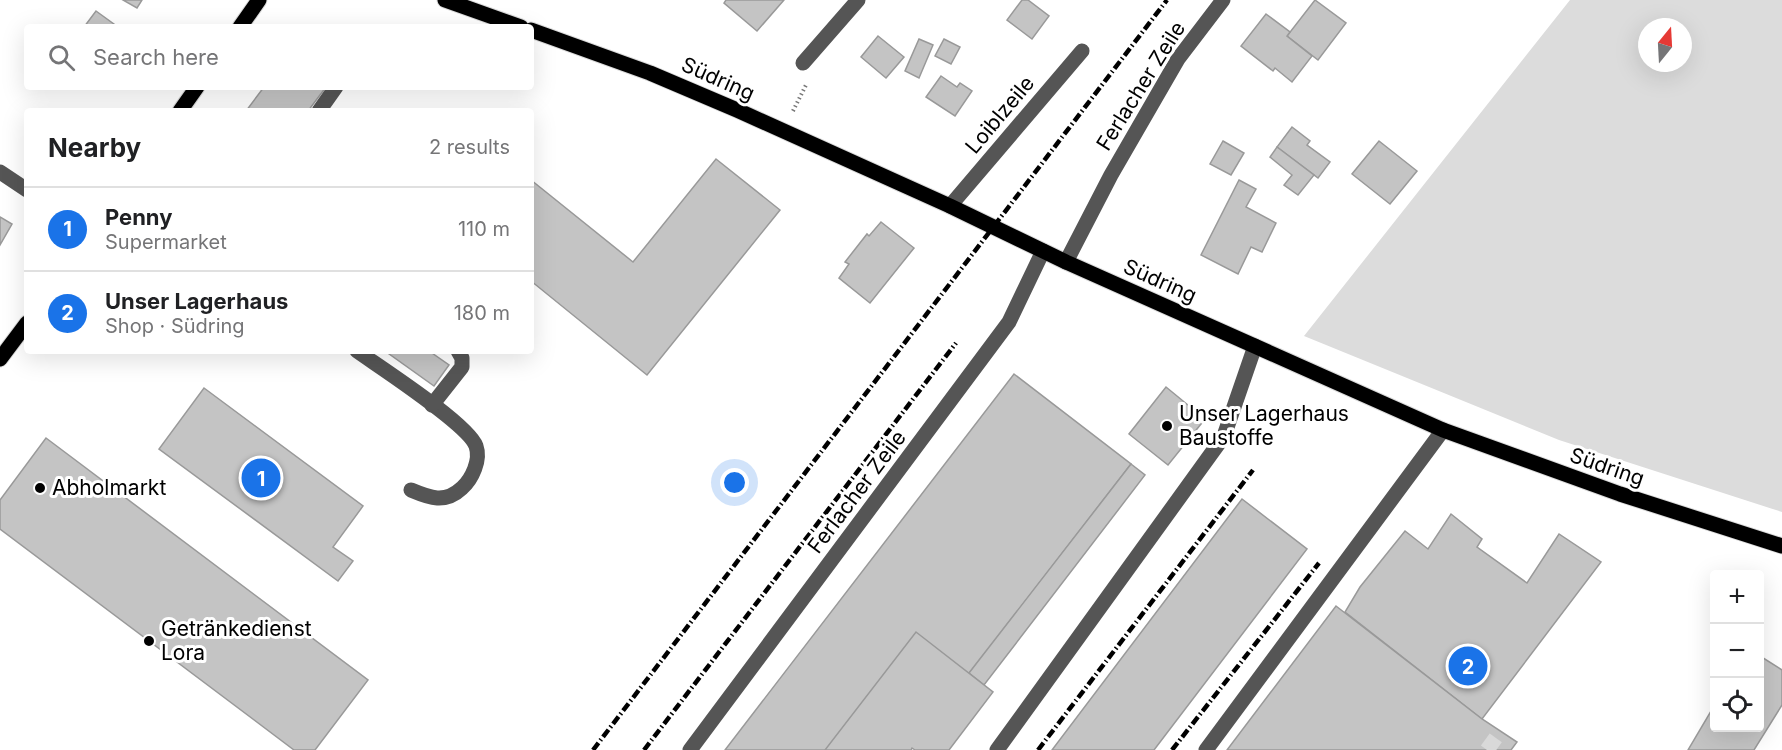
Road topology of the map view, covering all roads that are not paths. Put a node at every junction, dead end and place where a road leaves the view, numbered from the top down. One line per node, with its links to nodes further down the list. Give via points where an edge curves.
1 (259, 0): 5 (main road)
2 (445, 0): 6 (main road)
3 (858, 0): 9 (street)
4 (1223, 0): 18 (street, Ferlacher Zeile, via 1178,59)
5 (242, 24)
6 (513, 24)
7 (534, 31): 16 (main road, Südring, via 650,73)
8 (1082, 51): 16 (street, Loiblzeile)
9 (803, 63)
10 (195, 90): 12 (main road)
11 (334, 90): 13 (street)
12 (182, 108)
13 (321, 108)
14 (0, 172): 15 (street)
15 (24, 188)
16 (950, 206): 17 (main road, Südring)
17 (1043, 250): 18 (main road, Südring); 28 (street, Ferlacher Zeile, via 1009,322)
18 (1066, 262): 20 (main road, Südring)
19 (24, 327): 23 (main road)
20 (1255, 346): 25 (main road, Südring); 29 (street, via 1224,436)
21 (361, 354): 24 (street)
22 (460, 354): 24 (street, via 462,366)
23 (0, 359)
24 (432, 405): 26 (street, via 470,435 478,456 464,487 451,498 431,498)
25 (1443, 430): 27 (main road, Südring, via 1620,495); 30 (street)
26 (411, 490)
27 (1782, 546)
28 (690, 750)
29 (996, 750)
30 (1206, 750)

